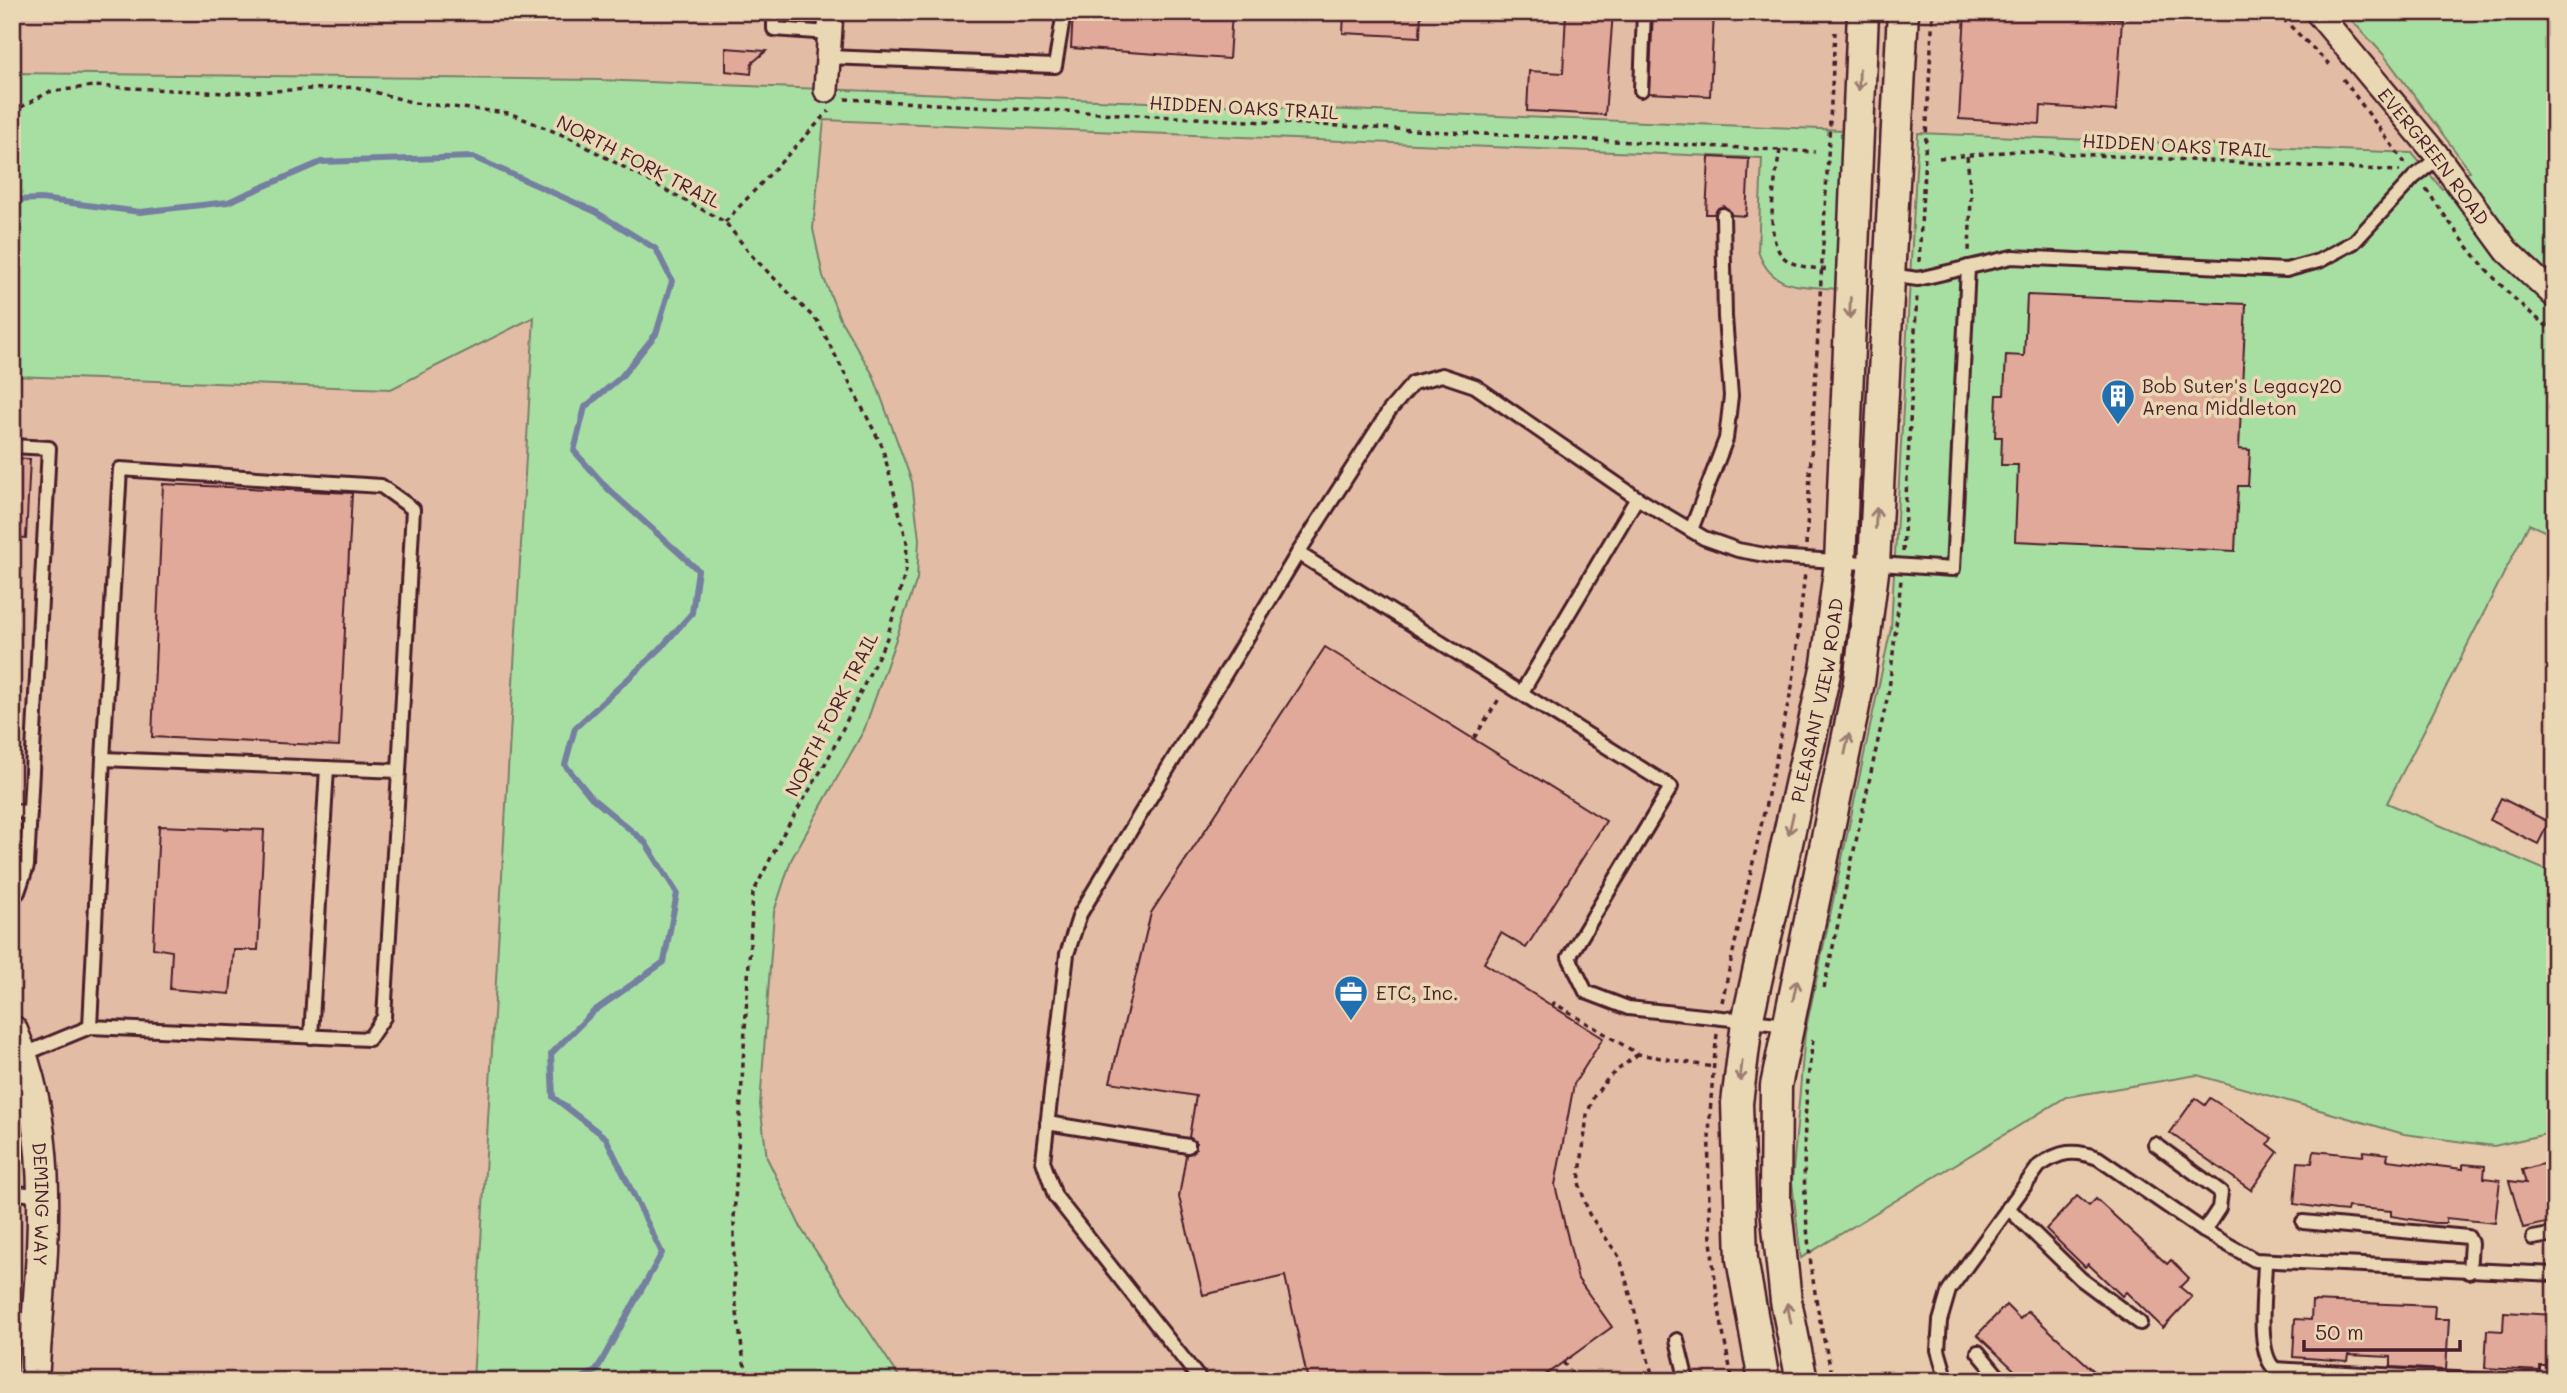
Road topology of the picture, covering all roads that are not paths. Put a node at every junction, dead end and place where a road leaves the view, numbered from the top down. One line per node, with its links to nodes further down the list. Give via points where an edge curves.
1 (774, 12): 7 (lane, via 774,29)
2 (1064, 12): 8 (lane, via 1055,66)
3 (1644, 12): 9 (lane)
4 (1863, 12): 20 (street, PLEASANT VIEW ROAD, one-way to 20)
5 (1903, 12): 14 (street, PLEASANT VIEW ROAD)
6 (2317, 12): 11 (street, EVERGREEN ROAD)
7 (831, 22): 8 (street)
8 (828, 57): 10 (street)
9 (1641, 90)
10 (833, 99)
11 (2438, 158): 13 (lane, via 2354,242 2319,261 2286,270 2012,257); 15 (street, EVERGREEN ROAD, via 2507,251)
12 (1723, 215): 18 (lane, via 1731,396 1726,439)
13 (1968, 267): 14 (lane, via 1918,279); 21 (lane, via 1953,569)
14 (1889, 275): 21 (street, PLEASANT VIEW ROAD, one-way to 14)
15 (2555, 296)
16 (12, 446): 27 (lane, via 49,448)
17 (1637, 499): 18 (lane); 19 (lane, via 1475,386 1442,375 1413,383 1389,411); 22 (lane)
18 (1691, 530): 20 (lane, via 1738,550)
19 (1297, 554): 22 (lane); 34 (lane, via 1080,914 1067,954)
20 (1840, 563): 21 (lane); 29 (street, PLEASANT VIEW ROAD, one-way to 29, via 1828,664)
21 (1874, 564): 30 (street, PLEASANT VIEW ROAD, one-way to 21, via 1859,682)
22 (1522, 692): 29 (lane, via 1671,787 1569,957 1586,992 1628,1007)
23 (103, 759): 24 (lane); 25 (lane, via 120,469 381,486 413,509); 31 (lane)
24 (327, 768): 25 (lane); 32 (lane)
25 (399, 771): 32 (lane, via 384,1017 369,1039)
26 (12, 811): 27 (lane)
27 (30, 812): 28 (lane, via 27,866)
28 (12, 897)
29 (1733, 1021): 30 (lane); 53 (street, PLEASANT VIEW ROAD, one-way to 53, via 1742,1259)
30 (1788, 1025): 54 (street, PLEASANT VIEW ROAD, one-way to 30, via 1786,1301 1775,1199 1776,1086)
31 (90, 1027): 32 (lane); 33 (lane)
32 (311, 1037)
33 (17, 1043): 38 (street, DEMING WAY, via 36,1106)
34 (1047, 1123): 36 (lane); 51 (lane, via 1043,1161 1055,1196)
35 (2155, 1144): 41 (lane, via 2221,1192 2219,1208)
36 (1188, 1146)
37 (12, 1193): 38 (lane)
38 (44, 1195): 50 (street, DEMING WAY)
39 (2008, 1208): 41 (lane, via 2039,1166 2056,1154 2080,1151 2098,1158); 47 (lane, via 2081,1279); 55 (lane, via 1949,1290 1938,1350)
40 (2303, 1223): 45 (lane, via 2469,1237)
41 (2204, 1231): 44 (lane, via 2237,1252)
42 (2555, 1234): 43 (lane)
43 (2533, 1238)
44 (2265, 1261): 45 (lane); 57 (lane, via 2264,1345 2275,1369)
45 (2469, 1272): 46 (lane)
46 (2555, 1274)
47 (2140, 1322)
48 (1677, 1340): 52 (lane)
49 (1978, 1352): 56 (lane)
50 (33, 1381)
51 (1201, 1381)
52 (1687, 1381)
53 (1764, 1381)
54 (1801, 1381)
55 (1947, 1381)
56 (2002, 1381)
57 (2493, 1381)

